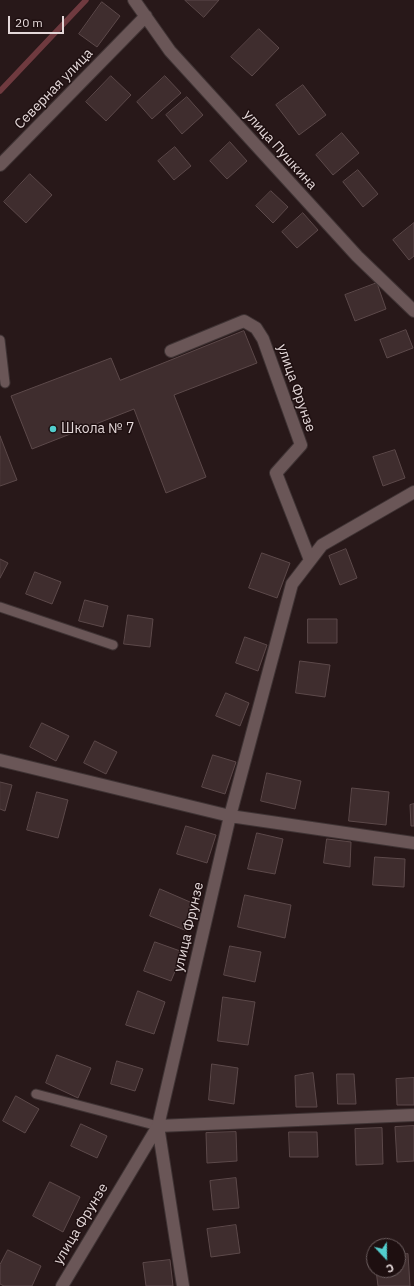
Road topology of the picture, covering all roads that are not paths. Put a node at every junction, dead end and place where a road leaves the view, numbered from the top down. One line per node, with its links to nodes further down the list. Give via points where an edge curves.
1 (134, 0): 2 (street, улица Пушкина)
2 (146, 16): 3 (street, Северная улица); 4 (street, улица Пушкина, via 175,56 357,256)
3 (0, 165)
4 (414, 311)
5 (0, 340): 7 (lane)
6 (171, 351): 9 (street, улица Фрунзе, via 244,321 256,328 260,334 301,445 276,473)
7 (5, 383)
8 (414, 492): 9 (street, улица Фрунзе, via 322,545)
9 (310, 560): 13 (street, улица Фрунзе, via 292,584)
10 (0, 607): 11 (lane)
11 (113, 645)
12 (0, 760): 13 (street)
13 (230, 816): 14 (street); 17 (street, улица Фрунзе)
14 (414, 843)
15 (36, 1094): 17 (lane)
16 (414, 1115): 17 (street)
17 (158, 1126): 18 (street, улица Фрунзе); 19 (street)
18 (62, 1286)
19 (182, 1286)

